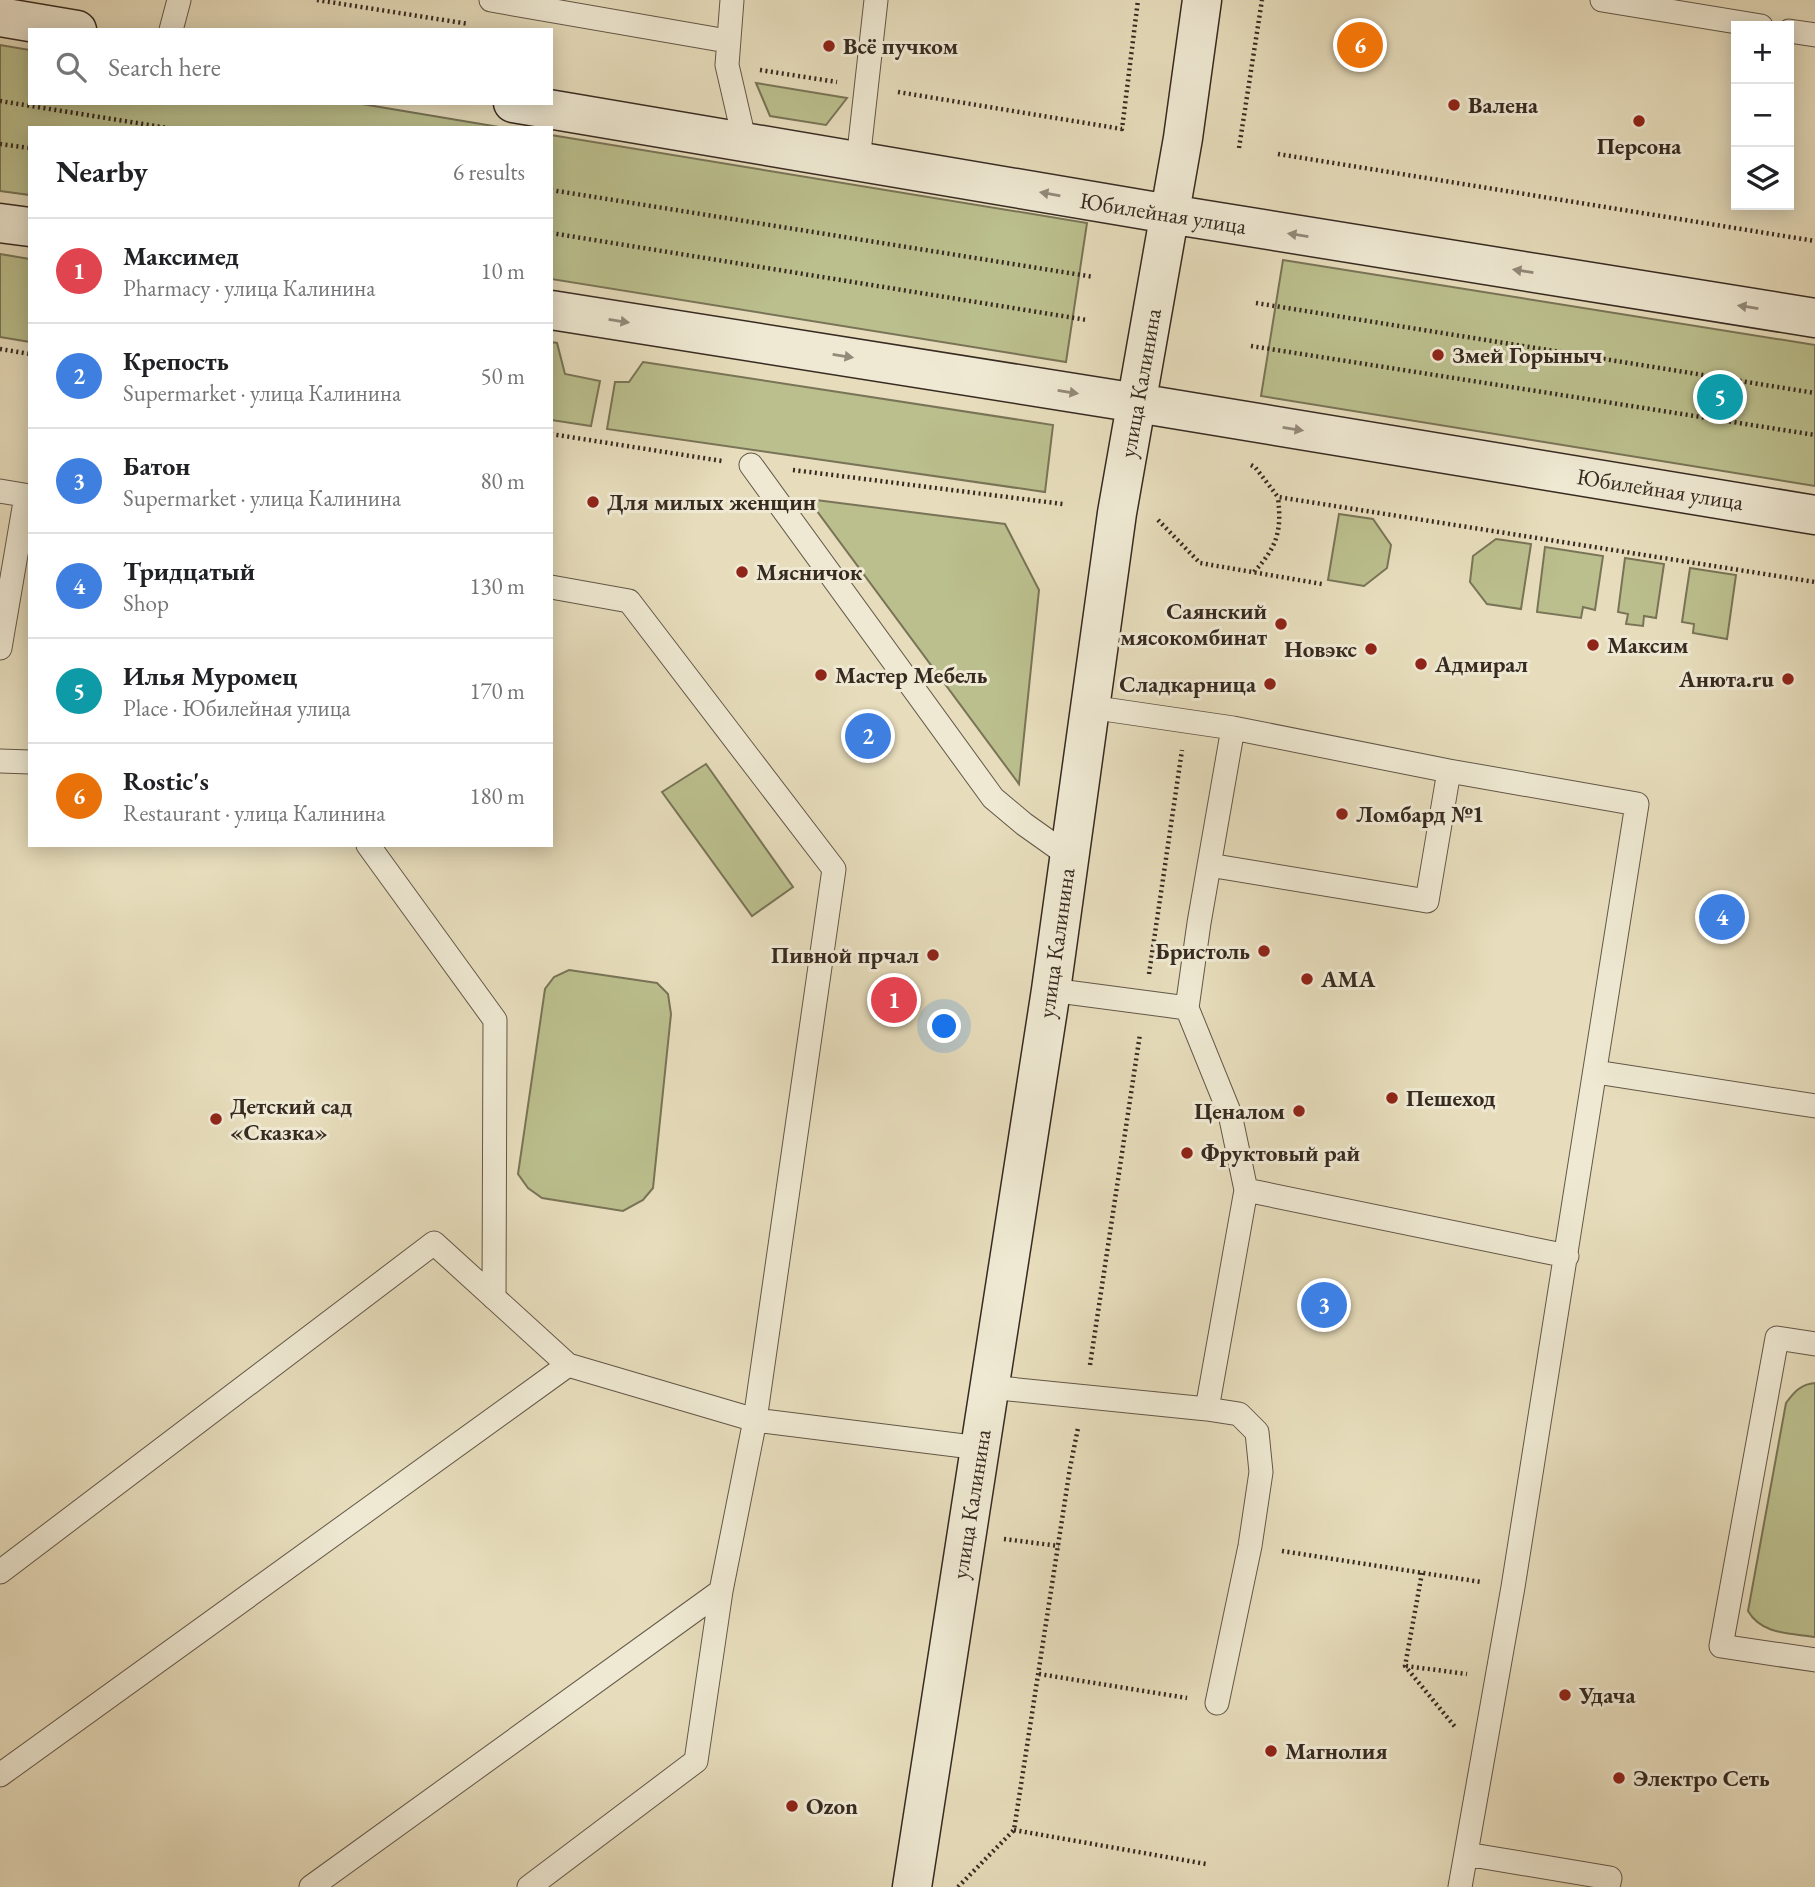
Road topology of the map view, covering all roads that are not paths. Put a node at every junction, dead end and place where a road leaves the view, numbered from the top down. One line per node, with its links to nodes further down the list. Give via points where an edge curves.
1 (179, 0): 10 (lane)
2 (491, 0): 13 (lane)
3 (732, 0): 13 (lane)
4 (876, 0): 16 (lane)
5 (1202, 0): 17 (main road, улица Калинина)
6 (1602, 0): 8 (lane)
7 (0, 17): 9 (main road)
8 (1731, 21)
9 (65, 28)
10 (172, 28)
11 (1794, 32): 12 (lane)
12 (1815, 35)
13 (727, 41): 15 (lane, via 727,65)
14 (525, 105): 15 (main road, Юбилейная улица)
15 (745, 143): 16 (main road, Юбилейная улица)
16 (858, 161): 17 (main road, Юбилейная улица, one-way to 16)
17 (1170, 214): 21 (main road, Юбилейная улица, one-way to 17); 22 (main road, улица Калинина)
18 (0, 223): 19 (main road)
19 (28, 228)
20 (553, 310): 22 (main road, Юбилейная улица, one-way to 22)
21 (1815, 318)
22 (1137, 403): 26 (main road, Юбилейная улица, one-way to 26); 29 (main road, улица Калинина)
23 (751, 465): 35 (lane, via 993,798)
24 (0, 491): 25 (lane)
25 (28, 496): 28 (lane)
26 (1815, 514)
27 (553, 587): 48 (lane, via 629,601 834,869)
28 (0, 648)
29 (1090, 707): 30 (lane); 35 (main road, улица Калинина)
30 (1233, 728): 33 (lane); 36 (lane)
31 (0, 761): 32 (lane)
32 (28, 762)
33 (1448, 771): 36 (lane, via 1427,901); 39 (lane, via 1637,804)
34 (369, 847): 43 (lane, via 495,1020)
35 (1069, 856): 37 (main road, улица Калинина)
36 (1209, 865): 38 (lane)
37 (1051, 990): 38 (lane); 46 (main road, улица Калинина)
38 (1187, 1008): 41 (lane, via 1230,1114)
39 (1596, 1072): 40 (lane); 42 (lane)
40 (1815, 1106)
41 (1246, 1190): 42 (lane); 47 (lane)
42 (1567, 1256): 55 (lane)
43 (494, 1298): 45 (lane); 50 (lane, via 434,1243)
44 (1815, 1344): 52 (lane, via 1777,1338 1721,1646)
45 (568, 1365): 48 (lane); 54 (lane)
46 (989, 1387): 47 (lane); 49 (main road, улица Калинина)
47 (1207, 1409): 53 (lane, via 1239,1415 1257,1432 1261,1472)
48 (755, 1420): 49 (lane); 51 (lane)
49 (979, 1448): 58 (main road, улица Калинина)
50 (0, 1573)
51 (721, 1591): 56 (lane); 57 (lane, via 696,1760)
52 (1815, 1660)
53 (1217, 1703)
54 (0, 1775)
55 (1466, 1854): 59 (lane); 60 (lane, via 1609,1878)
56 (311, 1887)
57 (529, 1887)
58 (912, 1887)
59 (1460, 1887)
60 (1608, 1887)

